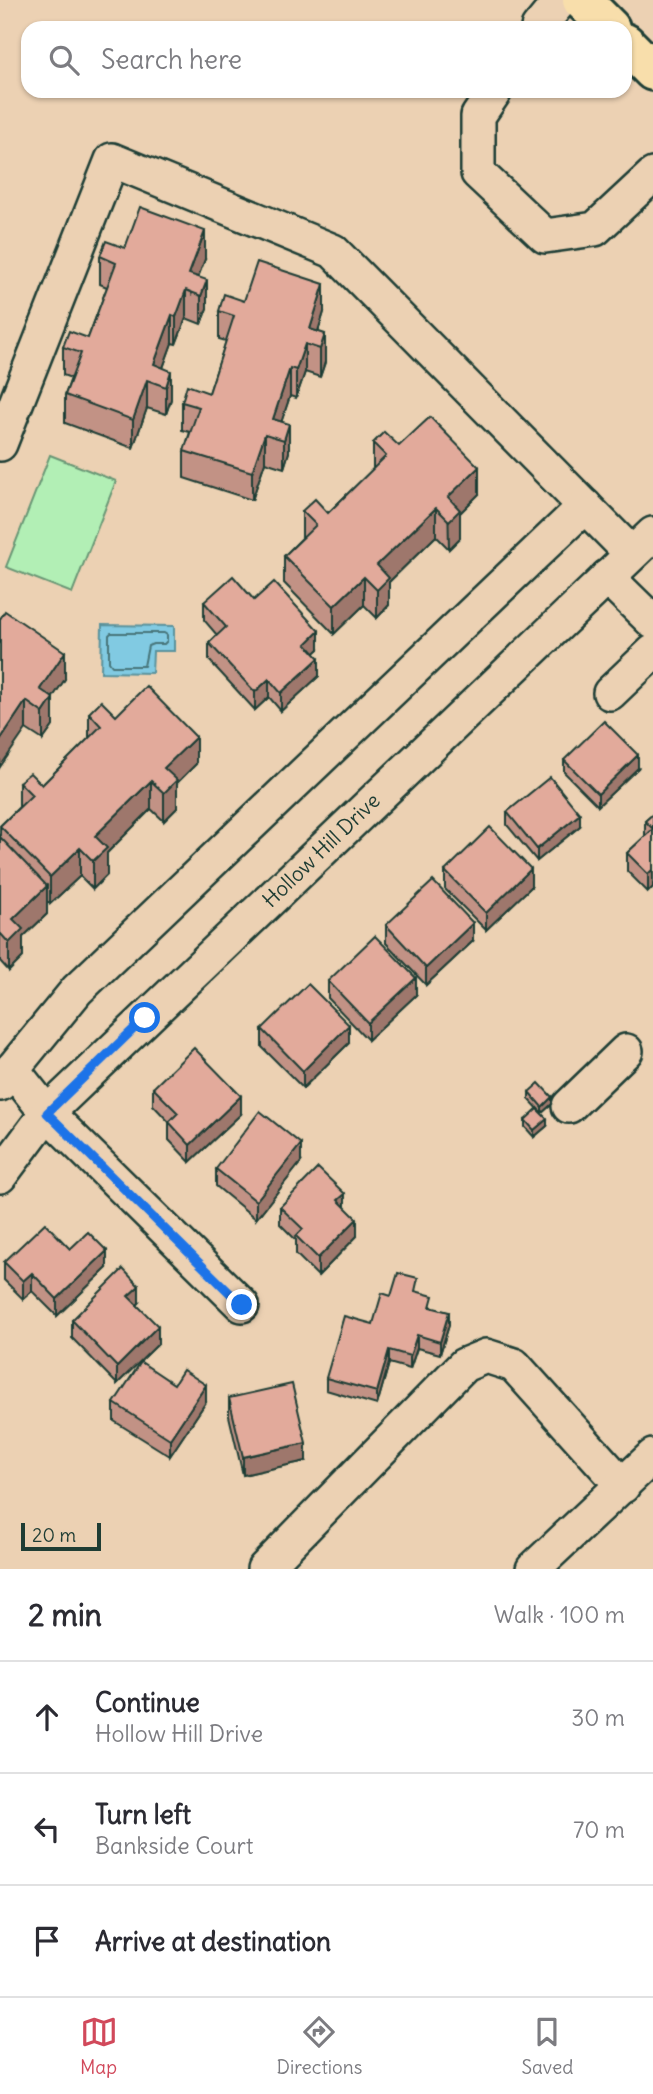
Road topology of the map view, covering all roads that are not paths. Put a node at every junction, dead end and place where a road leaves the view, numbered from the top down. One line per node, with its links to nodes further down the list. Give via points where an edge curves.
1 (561, 0): 3 (street)
2 (582, 0): 4 (main road)
3 (544, 21)
4 (603, 21)
5 (632, 50): 6 (main road)
6 (653, 71)
7 (490, 98): 8 (street, via 478,116 478,173 545,236 595,229)
8 (653, 175)
9 (0, 444): 10 (street, via 112,160 333,251)
10 (584, 506): 11 (street); 17 (street, via 77,990)
11 (642, 543): 12 (street, Hollow Hill Drive)
12 (607, 577): 13 (street); 19 (street, Hollow Hill Drive)
13 (653, 622)
14 (653, 652): 15 (street)
15 (610, 693)
16 (626, 1051): 18 (street)
17 (6, 1077): 19 (street)
18 (569, 1106)
19 (47, 1113): 20 (street, Hollow Hill Drive); 21 (street)
20 (0, 1176)
21 (242, 1305)
22 (653, 1456): 23 (street)
23 (623, 1486): 24 (street, via 514,1365 486,1356 464,1365); 25 (street)
24 (264, 1569)
25 (533, 1569)

